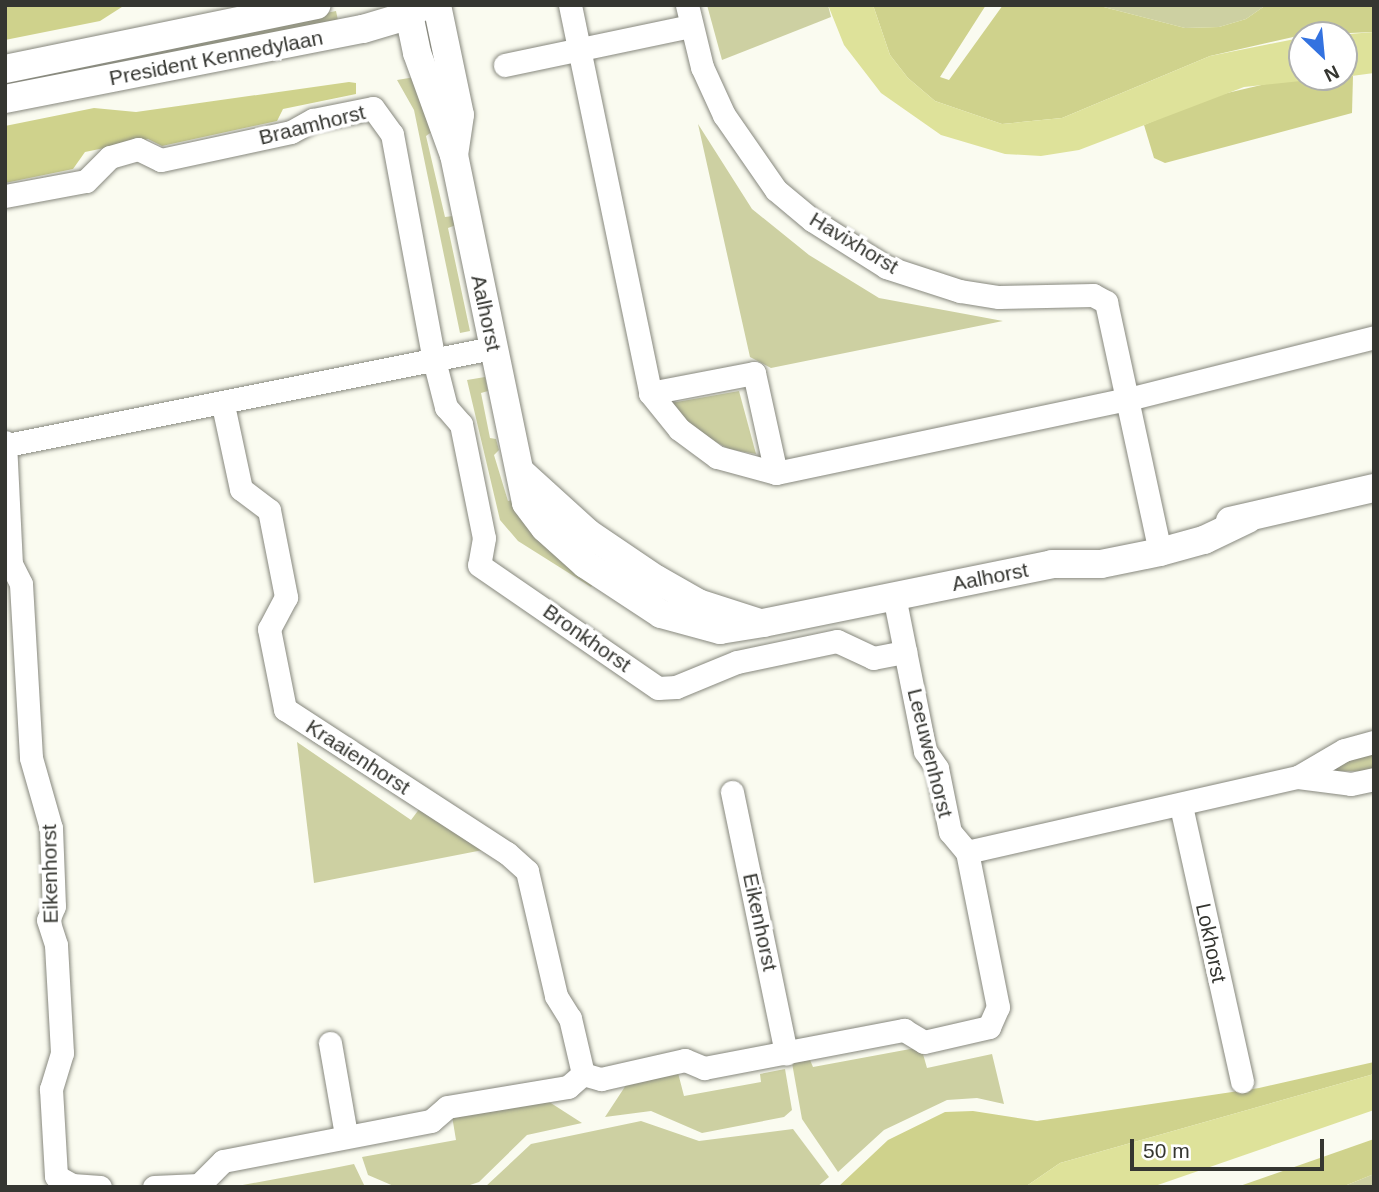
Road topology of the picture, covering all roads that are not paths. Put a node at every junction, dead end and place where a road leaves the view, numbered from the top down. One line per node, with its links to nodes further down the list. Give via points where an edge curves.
1 (316, 5): 8 (street, President Kennedylaan)
2 (437, 5): 10 (street, Aalhorst, via 460,116)
3 (570, 5): 6 (street)
4 (413, 9): 9 (street, President Kennedylaan, via 363,29); 10 (street, Aalhorst, via 417,53)
5 (688, 16): 6 (street, Havixhorst); 16 (street, Havixhorst, via 712,91 750,157 776,190 886,267 928,282 999,296 1093,295 1105,302)
6 (579, 48): 7 (street, Havixhorst); 15 (street)
7 (505, 65)
8 (5, 69)
9 (5, 99)
10 (454, 155): 13 (street, Aalhorst)
11 (5, 196): 14 (street, Braamhorst, via 86,181 110,157 138,149 161,160 373,108 392,134)
12 (1374, 337): 16 (street)
13 (493, 348): 14 (street); 23 (street, Aalhorst, via 526,503 545,528 610,583 661,614 720,630)
14 (434, 360): 17 (street); 24 (street, Bronkhorst, via 446,407 461,425 484,538 479,565 658,688 676,687 737,662 837,641 873,658)
15 (650, 393): 19 (street, via 679,429 717,457); 19 (street, via 754,373)
16 (1128, 399): 19 (street); 21 (street, Havixhorst)
17 (223, 405): 18 (street); 33 (street, Kraaienhorst, via 240,489 270,510 286,597 269,629 285,709 507,853 527,871 556,996 570,1018)
18 (6, 444): 22 (street, Eikenhorst)
19 (776, 473)
20 (1374, 488): 21 (street, Aalhorst, via 1248,519 1195,523)
21 (1158, 542): 23 (street, Aalhorst, via 1095,546 1052,564)
22 (13, 585): 36 (street, Eikenhorst, via 31,758 51,828 54,906 48,920 57,945 62,1053 51,1089 56,1176 72,1185)
23 (894, 596): 24 (street, Leeuwenhorst)
24 (905, 652): 30 (street, Leeuwenhorst, via 925,751 937,768 950,832)
25 (1374, 742): 26 (street, via 1344,750)
26 (1298, 777): 27 (street, via 1351,784); 29 (street)
27 (1374, 779)
28 (732, 792): 32 (street, Eikenhorst)
29 (1181, 806): 30 (street); 34 (street, Lokhorst)
30 (967, 852): 32 (street, Leeuwenhorst, via 999,1007 989,1027 924,1042 904,1030)
31 (330, 1043): 35 (street)
32 (786, 1053): 33 (street, via 704,1068 685,1060 601,1079)
33 (583, 1074): 35 (street, via 568,1087 447,1107 431,1121)
34 (1242, 1081)
35 (346, 1135): 37 (street, via 223,1161 200,1185)
36 (100, 1187)
37 (154, 1187)

